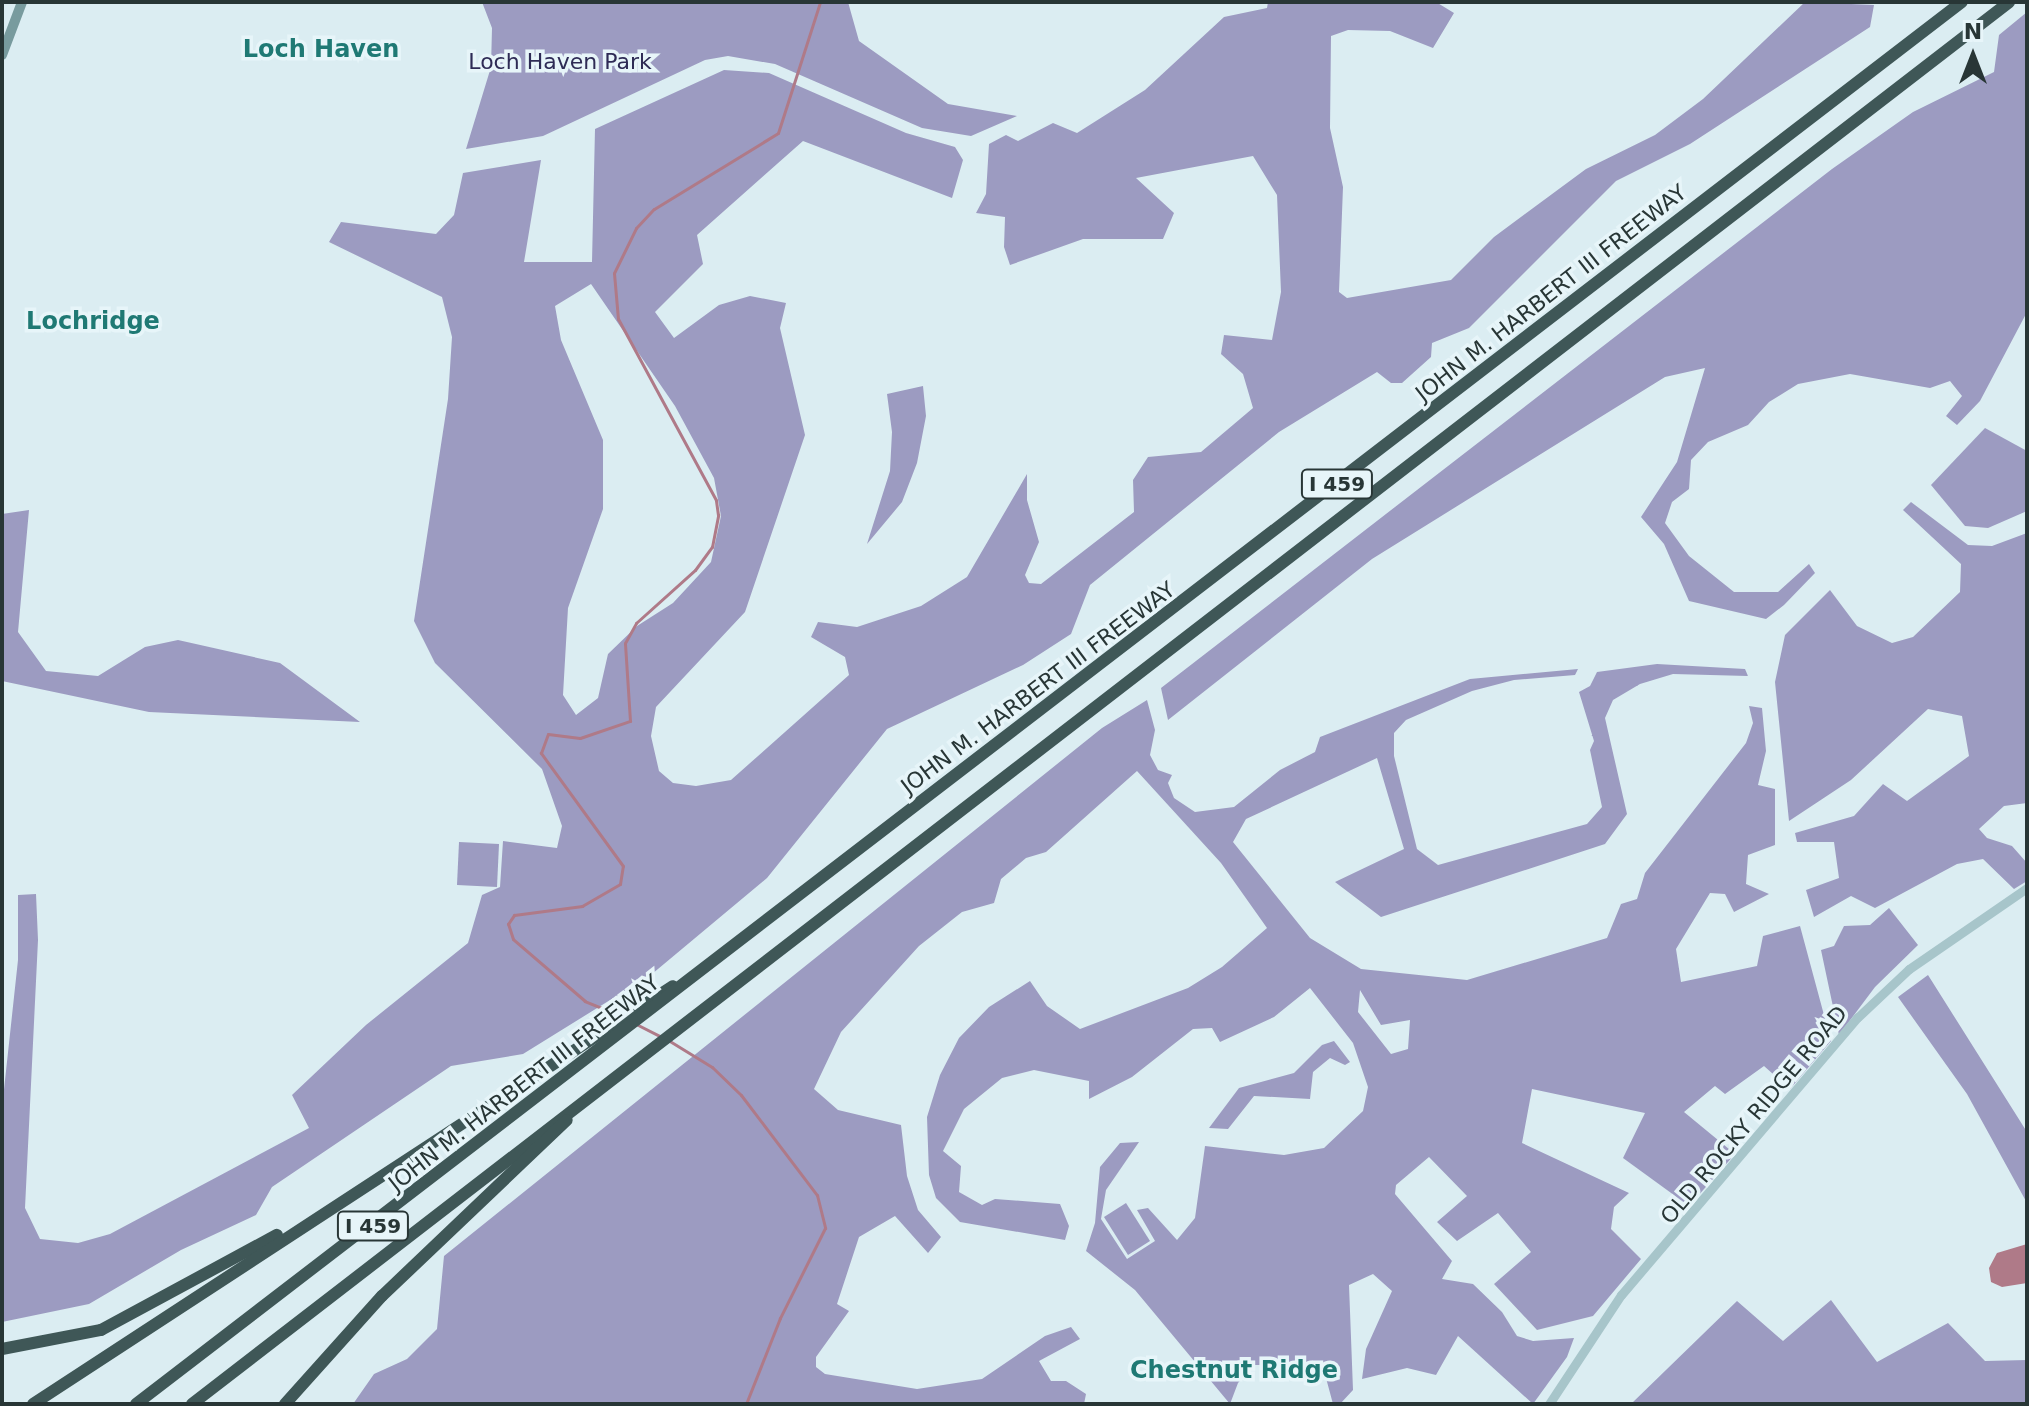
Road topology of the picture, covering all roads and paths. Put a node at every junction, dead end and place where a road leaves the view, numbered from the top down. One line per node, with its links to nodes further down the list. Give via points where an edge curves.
1 (22, 2): 4 (main road)
2 (1962, 2): 6 (highway, JOHN M. HARBERT III FREEWAY / I 459)
3 (2009, 2): 7 (highway, I 459)
4 (2, 55)
5 (2027, 888): 14 (street, OLD ROCKY RIDGE ROAD, via 1909,969 1858,1017 1613,1305)
6 (706, 967): 8 (highway); 11 (highway, JOHN M. HARBERT III FREEWAY / I 459)
7 (620, 1071): 12 (highway, I 459); 13 (highway, via 382,1296)
8 (384, 1174): 9 (highway, via 101,1330); 10 (highway)
9 (2, 1349)
10 (33, 1404)
11 (136, 1404)
12 (192, 1404)
13 (285, 1404)
14 (1549, 1404)

